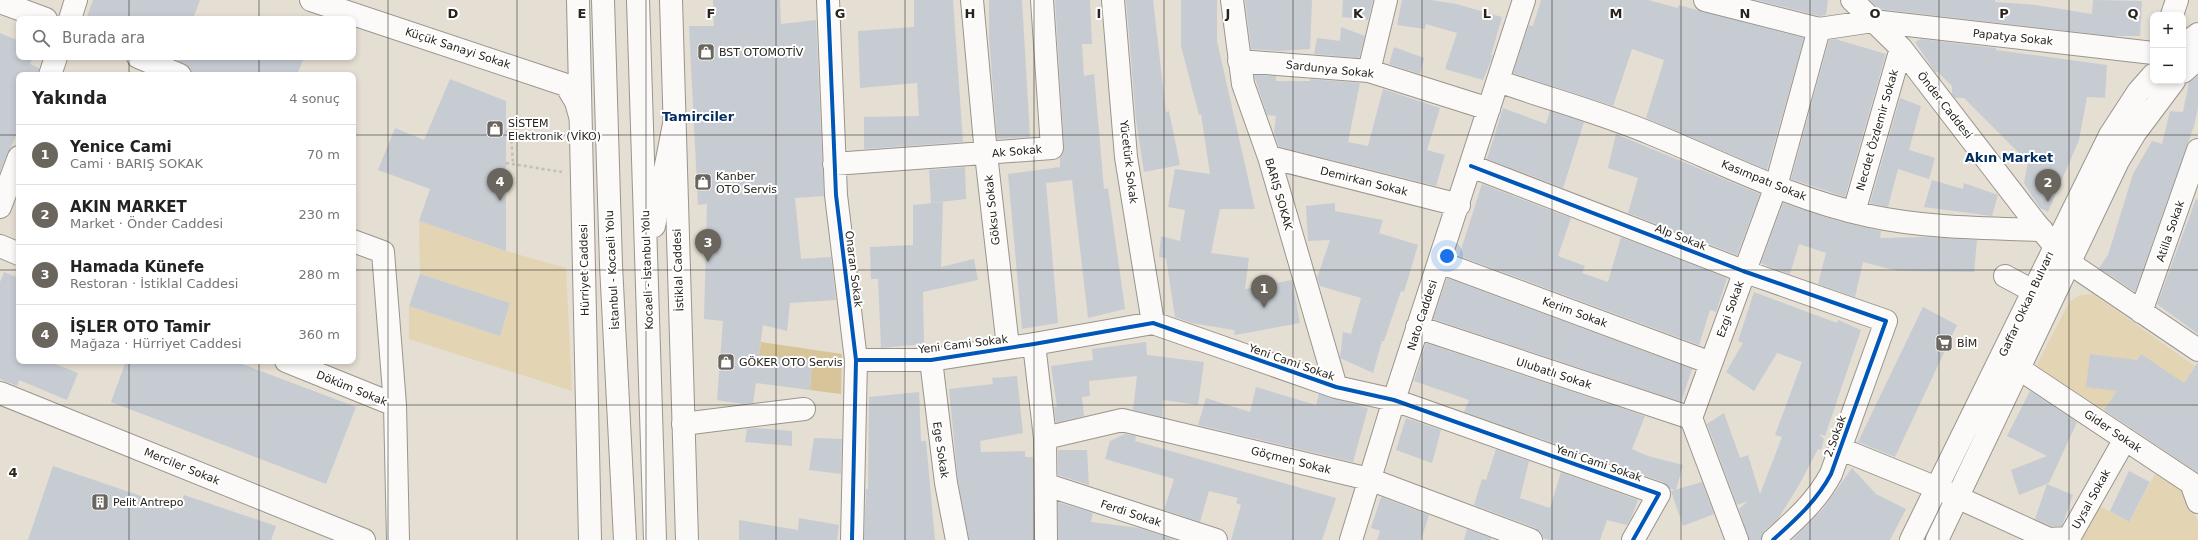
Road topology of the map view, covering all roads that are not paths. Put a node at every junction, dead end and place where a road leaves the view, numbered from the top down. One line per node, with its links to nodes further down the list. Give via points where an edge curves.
1 (76, 0): 20 (main road)
2 (311, 0): 37 (main road, Küçük Sanayi Sokak)
3 (578, 0): 25 (main road, Hürriyet Caddesi)
4 (603, 0): 91 (main road, İstanbul - Kocaeli Yolu, via 611,265)
5 (638, 0): 55 (main road, Kocaeli - İstanbul Yolu)
6 (671, 0): 40 (main road, İstiklal Caddesi)
7 (828, 0): 44 (main road, Onaran Sokak)
8 (972, 0): 42 (main road, Göksu Sokak)
9 (1042, 0): 42 (main road, Ak Sokak, via 1052,148)
10 (1113, 0): 63 (main road, Yücetürk Sokak, via 1126,157)
11 (1232, 0): 30 (main road, BARIŞ SOKAK)
12 (1386, 0): 31 (main road)
13 (1524, 0): 35 (main road, Nato Caddesi)
14 (1705, 0): 22 (main road)
15 (1852, 0): 21 (main road, Önder Caddesi)
16 (2177, 0): 18 (main road)
17 (0, 2): 19 (main road)
18 (2173, 12)
19 (38, 16)
20 (71, 16)
21 (1873, 21): 22 (main road, Papatya Sokak); 24 (main road, Önder Caddesi); 26 (main road, Papatya Sokak)
22 (1819, 29): 47 (main road, Ezgi Sokak)
23 (2198, 34): 29 (main road)
24 (1901, 48): 50 (main road, Necdet Özdemir Sokak); 51 (main road, Önder Caddesi)
25 (579, 50): 37 (main road, via 575,68); 39 (main road, Hürriyet Caddesi)
26 (2150, 53)
27 (55, 60): 32 (main road)
28 (145, 60): 33 (main road)
29 (2190, 60)
30 (1239, 61): 31 (main road, Sardunya Sokak); 43 (main road, BARIŞ SOKAK, via 1243,84)
31 (1369, 71): 38 (main road, Sardunya Sokak)
32 (51, 72)
33 (173, 72)
34 (2150, 78): 51 (main road, Gaffar Okkan Bulvarı, via 2110,135)
35 (1498, 81): 38 (main road, Nato Caddesi); 47 (main road, Kasımpatı Sokak, via 1650,133)
36 (2172, 84): 57 (main road, Gaffar Okkan Bulvarı, via 2134,133)
37 (566, 85): 39 (main road, via 576,102)
38 (1489, 109): 46 (main road, Nato Caddesi)
39 (581, 122): 90 (main road, Hürriyet Caddesi)
40 (674, 124): 55 (main road); 79 (main road, İstiklal Caddesi)
41 (2198, 150): 61 (main road, Atilla Sokak)
42 (986, 154): 44 (main road, Ak Sokak); 66 (main road, Göksu Sokak)
43 (1269, 157): 48 (main road, Demirkan Sokak); 73 (main road, BARIŞ SOKAK)
44 (834, 164): 68 (main road, Onaran Sokak)
45 (16, 165): 49 (main road)
46 (1471, 166): 48 (main road, Nato Caddesi); 58 (main road, Alp Sokak)
47 (1776, 186): 50 (main road, Kasımpatı Sokak); 58 (main road, Ezgi Sokak)
48 (1459, 204): 56 (main road, Nato Caddesi)
49 (0, 206)
50 (1854, 212): 51 (main road, Kasımpatı Sokak, via 1920,223)
51 (2048, 238): 57 (main road, Önder Caddesi); 60 (main road, Gaffar Okkan Bulvarı)
52 (356, 242): 76 (main road, via 383,252)
53 (0, 246): 54 (main road)
54 (16, 253)
55 (647, 261): 92 (main road, Kocaeli - İstanbul Yolu)
56 (1439, 262): 64 (main road, Nato Caddesi); 70 (main road, Kerim Sokak)
57 (2068, 262): 61 (main road, Önder Caddesi); 72 (main road, Gaffar Okkan Bulvarı)
58 (1743, 271): 62 (main road, Alp Sokak); 70 (main road, Ezgi Sokak)
59 (2005, 276): 60 (main road)
60 (2033, 291): 85 (main road, Gaffar Okkan Bulvarı)
61 (2141, 312): 67 (main road, Önder Caddesi)
62 (1886, 321): 82 (main road, 2.Sokak)
63 (1153, 323): 65 (main road, Yeni Cami Sokak); 73 (main road, Yeni Cami Sokak)
64 (1417, 327): 75 (main road, Nato Caddesi); 78 (main road, Ulubatlı Sokak)
65 (1034, 344): 66 (main road, Yeni Cami Sokak); 80 (main road)
66 (1008, 347): 69 (main road, Yeni Cami Sokak)
67 (2198, 350)
68 (856, 360): 69 (main road, Yeni Cami Sokak); 94 (main road, Onaran Sokak)
69 (930, 360): 95 (main road, Ege Sokak, via 946,483)
70 (1711, 363): 78 (main road, Ezgi Sokak)
71 (293, 364): 76 (main road, Döküm Sokak)
72 (2018, 368): 81 (main road, Gider Sokak); 86 (main road, Gaffar Okkan Bulvarı)
73 (1336, 387): 75 (main road, Yeni Cami Sokak)
74 (0, 393): 88 (main road, Merciler Sokak)
75 (1394, 400): 83 (main road, Nato Caddesi); 100 (main road, Yeni Cami Sokak, via 1659,494)
76 (395, 405): 89 (main road)
77 (804, 409): 79 (main road)
78 (1691, 418): 101 (main road)
79 (683, 424): 93 (main road, İstiklal Caddesi)
80 (1045, 438): 83 (main road, Göçmen Sokak, via 1122,420); 84 (main road)
81 (2125, 439): 86 (main road, Uysal Sokak, via 2069,538 2049,539); 87 (main road, Gider Sokak, via 2191,483)
82 (1841, 449): 85 (main road, 2.Sokak); 102 (main road, 2.Sokak, via 1823,489 1804,513)
83 (1369, 479): 98 (main road, Nato Caddesi); 99 (main road, Göçmen Sokak)
84 (1046, 485): 96 (main road); 97 (main road, Ferdi Sokak)
85 (1937, 488): 86 (main road, 2.Sokak); 103 (main road, Gaffar Okkan Bulvarı)
86 (1958, 498): 104 (main road, Gaffar Okkan Bulvarı)
87 (2198, 502)
88 (364, 540)
89 (398, 540)
90 (590, 540)
91 (625, 540)
92 (655, 540)
93 (687, 540)
94 (852, 540)
95 (957, 540)
96 (1046, 540)
97 (1216, 540)
98 (1351, 540)
99 (1531, 540)
100 (1633, 540)
101 (1737, 540)
102 (1773, 540)
103 (1911, 540)
104 (1937, 540)

